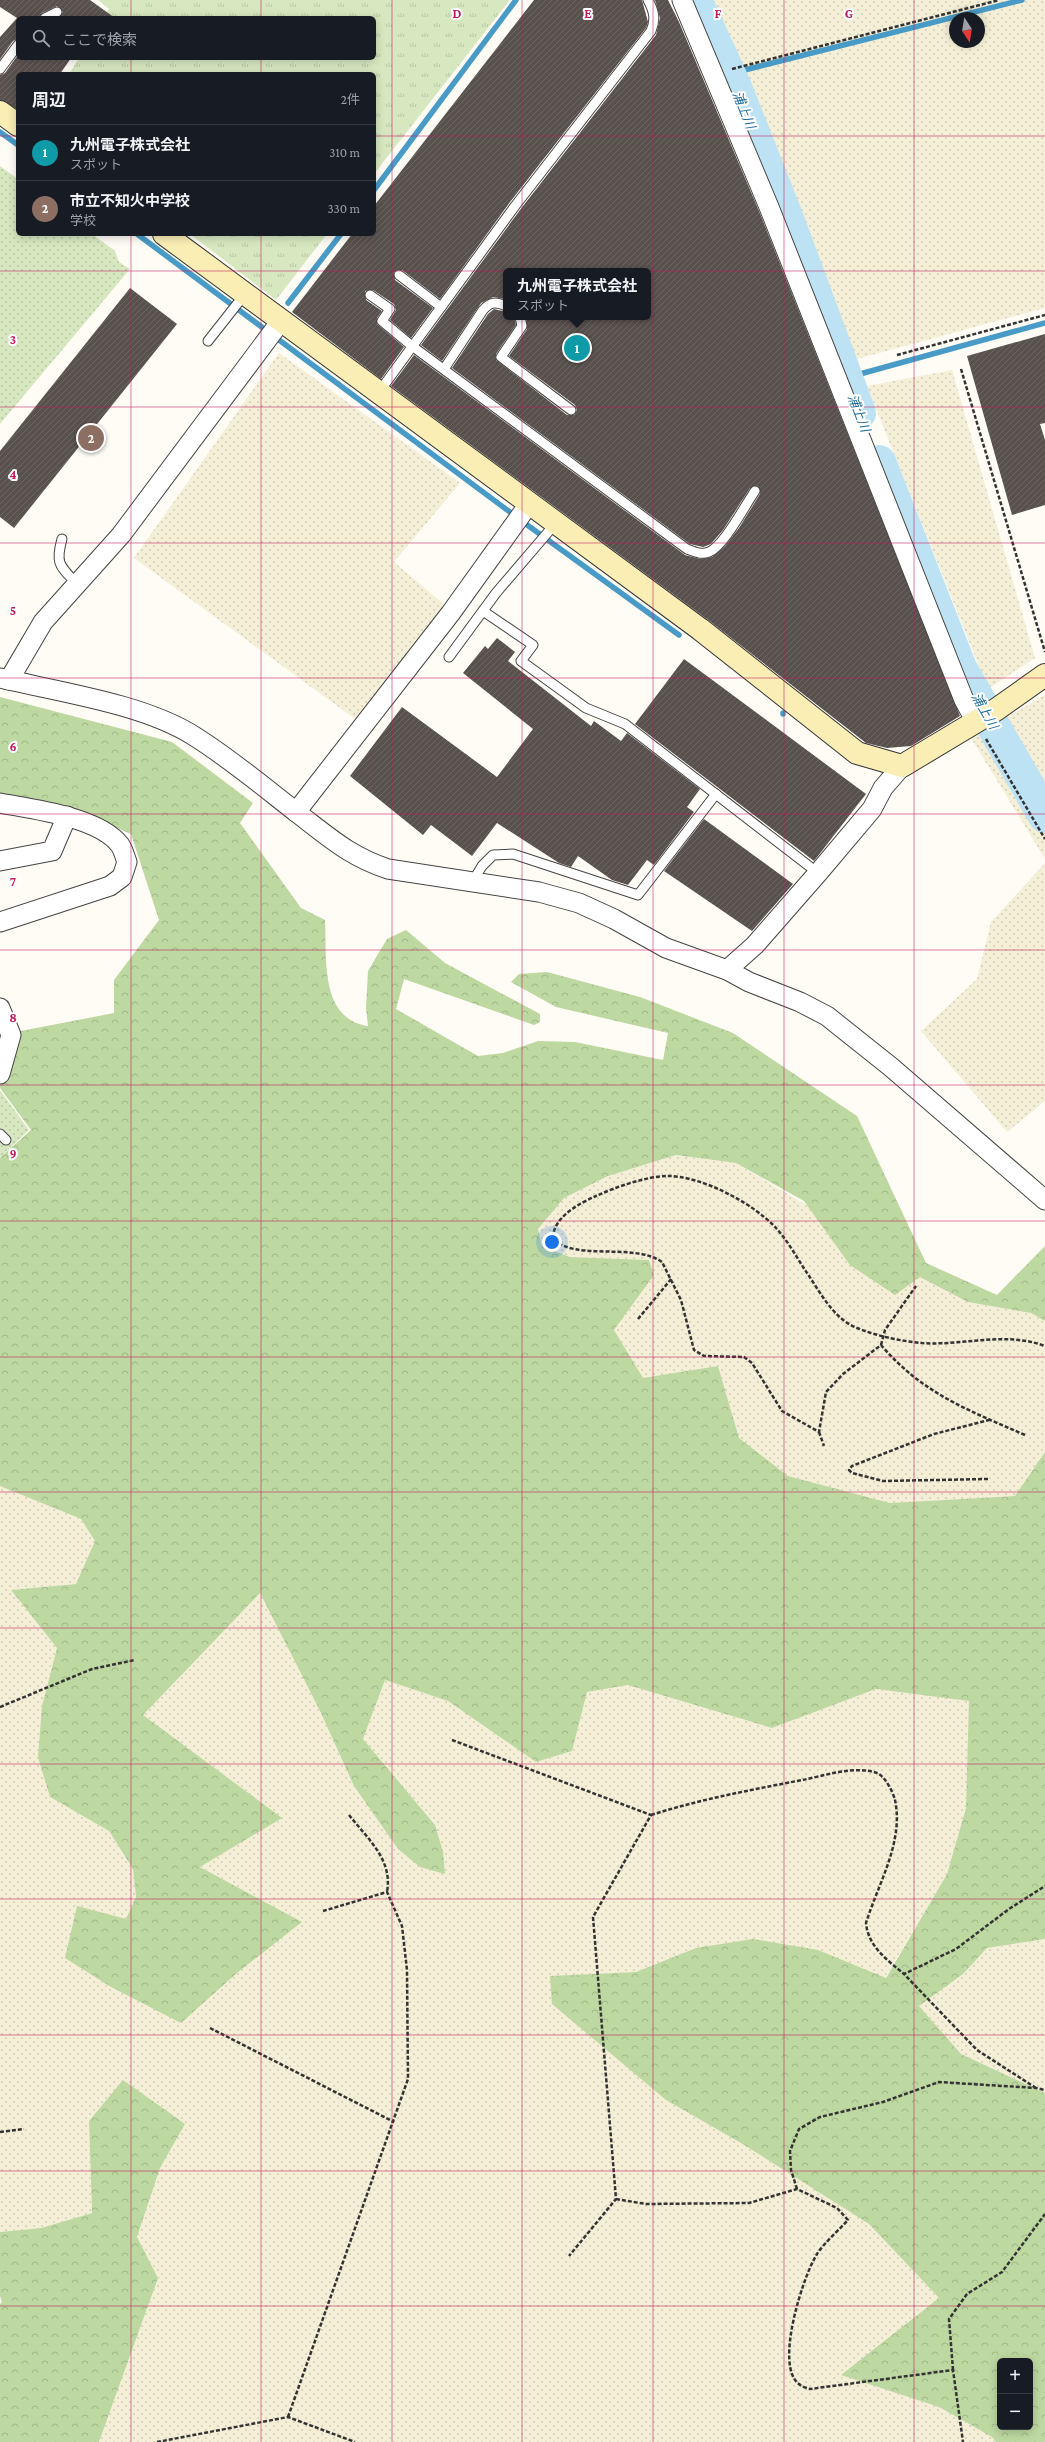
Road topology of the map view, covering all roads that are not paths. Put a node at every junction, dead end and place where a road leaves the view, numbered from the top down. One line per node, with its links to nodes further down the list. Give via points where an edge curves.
1 (648, 0): 14 (lane, via 654,12 651,31 515,206)
2 (682, 0): 31 (street, via 766,199 964,700)
3 (57, 12): 4 (lane)
4 (49, 16)
5 (16, 48): 6 (lane)
6 (0, 68)
7 (0, 112): 8 (street)
8 (16, 124)
9 (166, 236): 12 (street)
10 (399, 275): 14 (lane)
11 (370, 295): 18 (lane, via 390,309 382,321)
12 (242, 297): 16 (street); 17 (lane)
13 (503, 304): 19 (lane, via 498,302 489,304 483,310)
14 (441, 307): 18 (lane)
15 (521, 320): 21 (lane, via 522,326 501,357)
16 (274, 331): 20 (street); 26 (street, via 121,535)
17 (208, 341)
18 (412, 346): 19 (lane); 20 (lane)
19 (444, 369): 22 (lane, via 646,521 698,553 710,552 720,542)
20 (378, 393): 23 (street)
21 (571, 410)
22 (755, 491)
23 (522, 514): 24 (street); 35 (street, via 450,614)
24 (552, 527): 27 (lane); 32 (street, via 700,630 858,753)
25 (62, 539): 26 (lane, via 57,555 62,567)
26 (77, 584): 30 (street, via 43,622)
27 (484, 610): 28 (lane); 33 (lane, via 533,645 521,661 586,708 625,724)
28 (449, 657)
29 (1045, 675): 31 (street)
30 (4, 679): 35 (street, via 106,703 167,722 194,736)
31 (984, 716): 32 (street)
32 (902, 766): 38 (street, via 883,788 872,809)
33 (716, 794): 38 (lane); 39 (lane, via 638,895 513,854 493,855 482,866)
34 (0, 803): 36 (street)
35 (296, 812): 39 (street, via 338,846 370,863 388,870)
36 (68, 816): 37 (street, via 52,851); 40 (street, via 103,832 120,845 127,862 122,877 110,886)
37 (0, 861)
38 (818, 873): 41 (street, via 756,945)
39 (473, 881): 41 (street, via 539,892 579,903 666,948)
40 (0, 922)
41 (727, 970): 44 (street, via 828,1016 951,1116)
42 (0, 1008): 43 (street, via 11,1035)
43 (0, 1074)
44 (1045, 1200)

